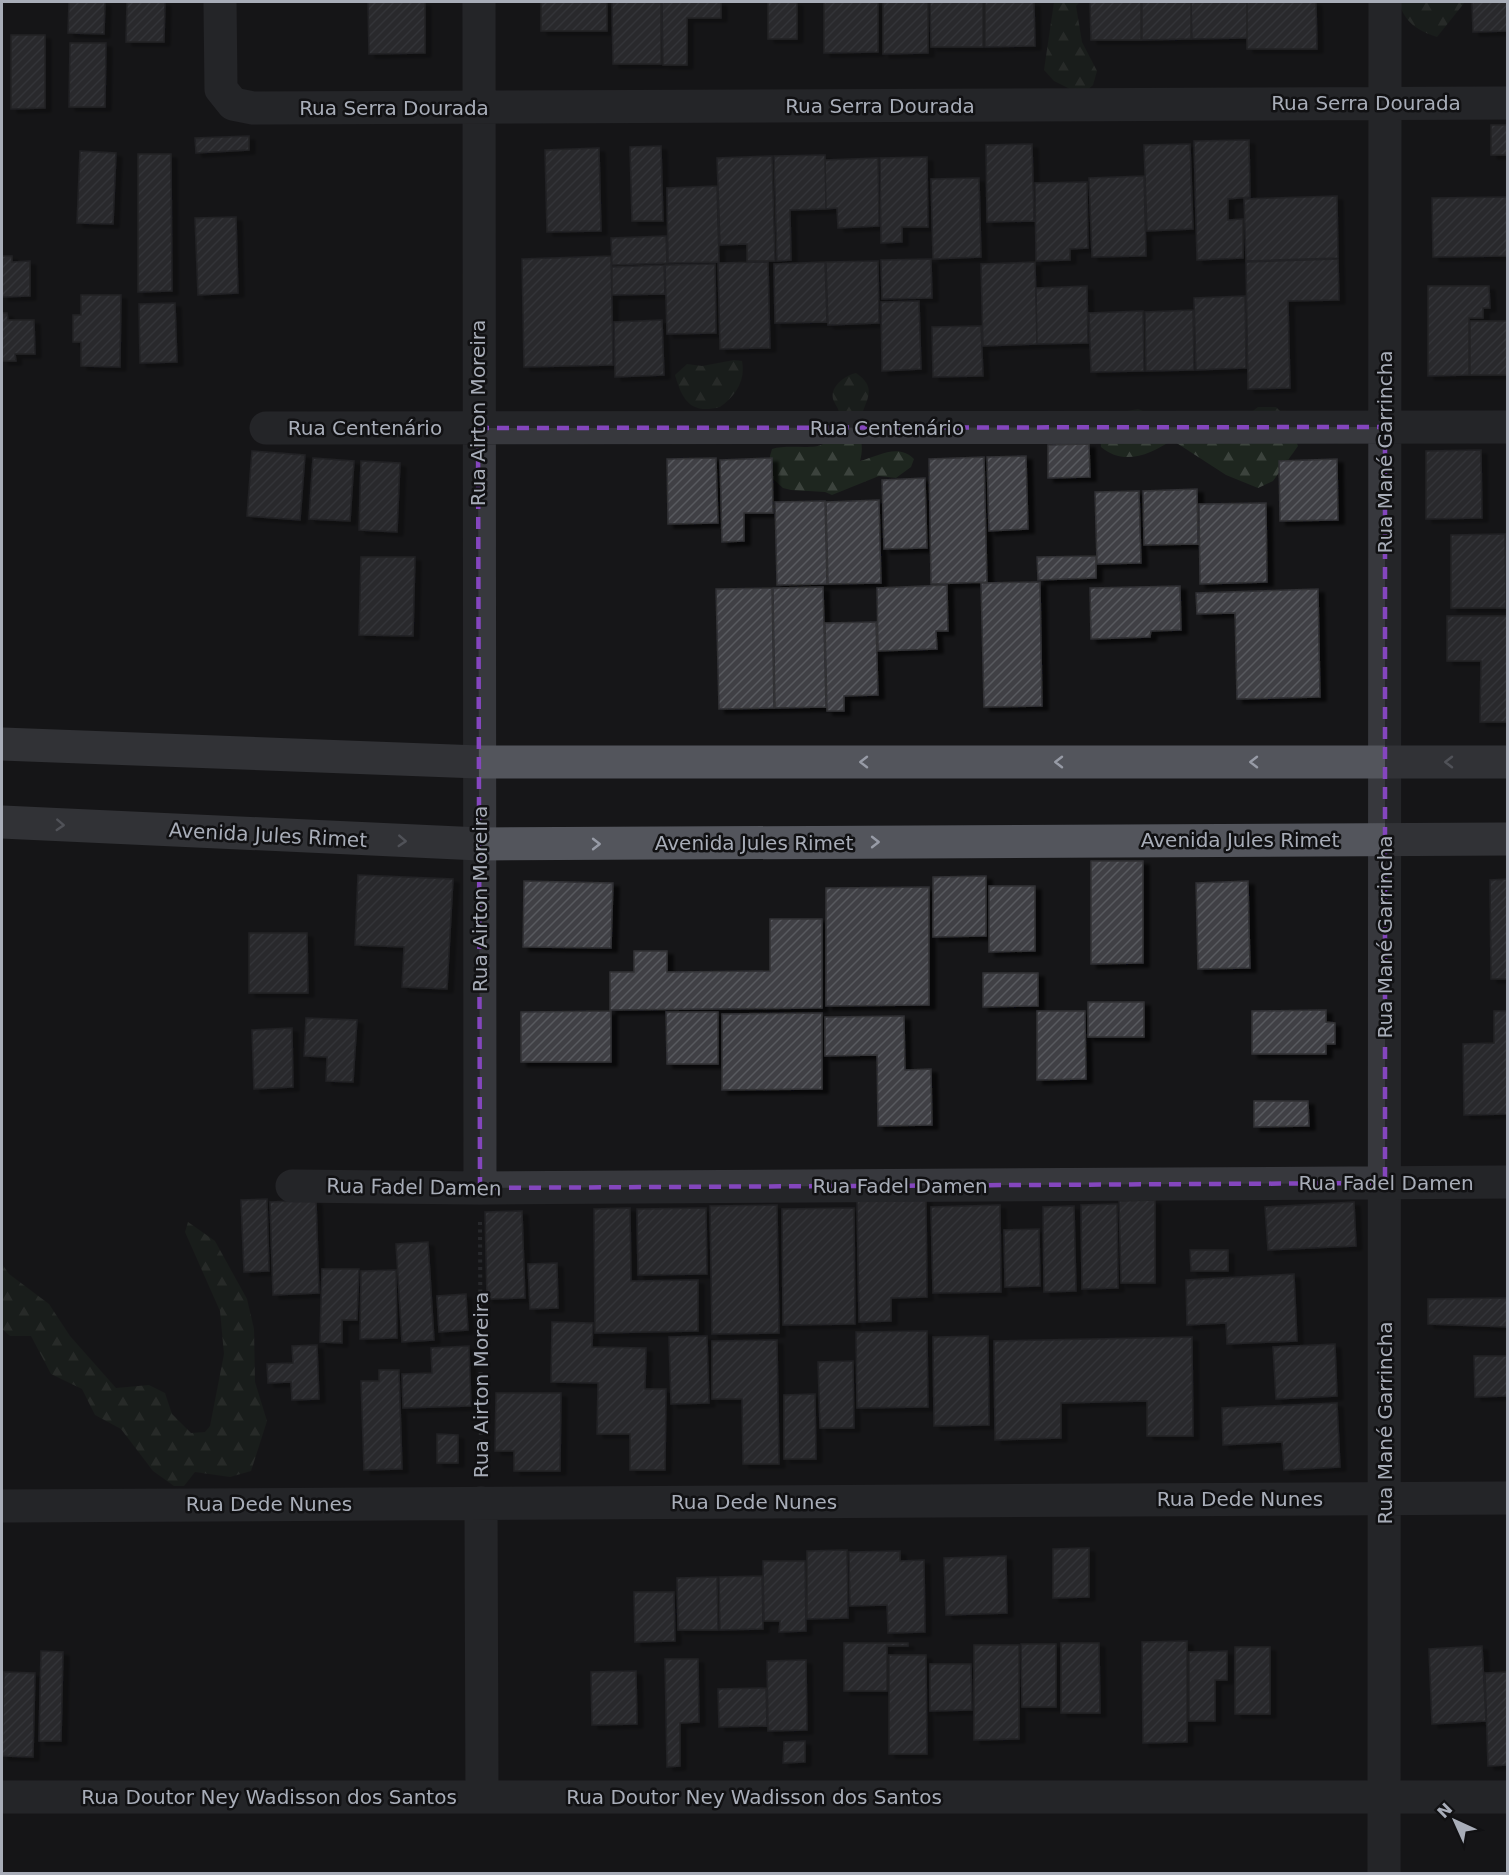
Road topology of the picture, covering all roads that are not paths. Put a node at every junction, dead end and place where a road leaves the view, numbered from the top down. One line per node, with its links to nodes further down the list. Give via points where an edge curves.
1 (220, 2): 6 (street, Rua Serra Dourada, via 221,89 233,104 253,108)
2 (478, 2): 6 (street, Rua Airton Moreira)
3 (1385, 2): 5 (street, Rua Mané Garrincha)
4 (1508, 102): 5 (street, Rua Serra Dourada)
5 (1385, 103): 6 (street, Rua Serra Dourada); 7 (street, Rua Mané Garrincha)
6 (477, 108): 10 (street, Rua Airton Moreira)
7 (1385, 427): 8 (street, Rua Centenário); 10 (street, Rua Centenário); 13 (street, Rua Mané Garrincha)
8 (1508, 427)
9 (266, 428): 10 (street, Rua Centenário)
10 (478, 428): 12 (street, Rua Airton Moreira)
11 (2, 744): 12 (main road)
12 (479, 762): 13 (main road, one-way to 12); 18 (street, Rua Airton Moreira)
13 (1385, 762): 14 (main road, one-way to 13); 17 (street, Rua Mané Garrincha)
14 (1508, 762)
15 (2, 822): 18 (main road, Avenida Jules Rimet, one-way to 18)
16 (1508, 839): 17 (main road, Avenida Jules Rimet)
17 (1385, 840): 18 (main road, Avenida Jules Rimet, one-way to 17); 20 (street, Rua Mané Garrincha)
18 (480, 844): 22 (street, Rua Airton Moreira)
19 (1508, 1182): 20 (street, Rua Fadel Damen)
20 (1385, 1183): 22 (street, Rua Fadel Damen); 23 (street, Rua Mané Garrincha)
21 (292, 1186): 22 (street, Rua Fadel Damen)
22 (480, 1188)
23 (1385, 1498): 24 (street, Rua Dede Nunes); 25 (street, Rua Dede Nunes); 29 (street, Rua Mané Garrincha)
24 (1508, 1498)
25 (481, 1503): 26 (street, Rua Dede Nunes); 28 (street, Rua Airton Moreira)
26 (2, 1506)
27 (2, 1797): 28 (street, Rua Doutor Ney Wadisson dos Santos)
28 (482, 1797): 29 (street, Rua Doutor Ney Wadisson dos Santos)
29 (1384, 1797): 30 (street, Rua Doutor Ney Wadisson dos Santos); 31 (street, Rua Mané Garrincha)
30 (1508, 1797)
31 (1384, 1874)

